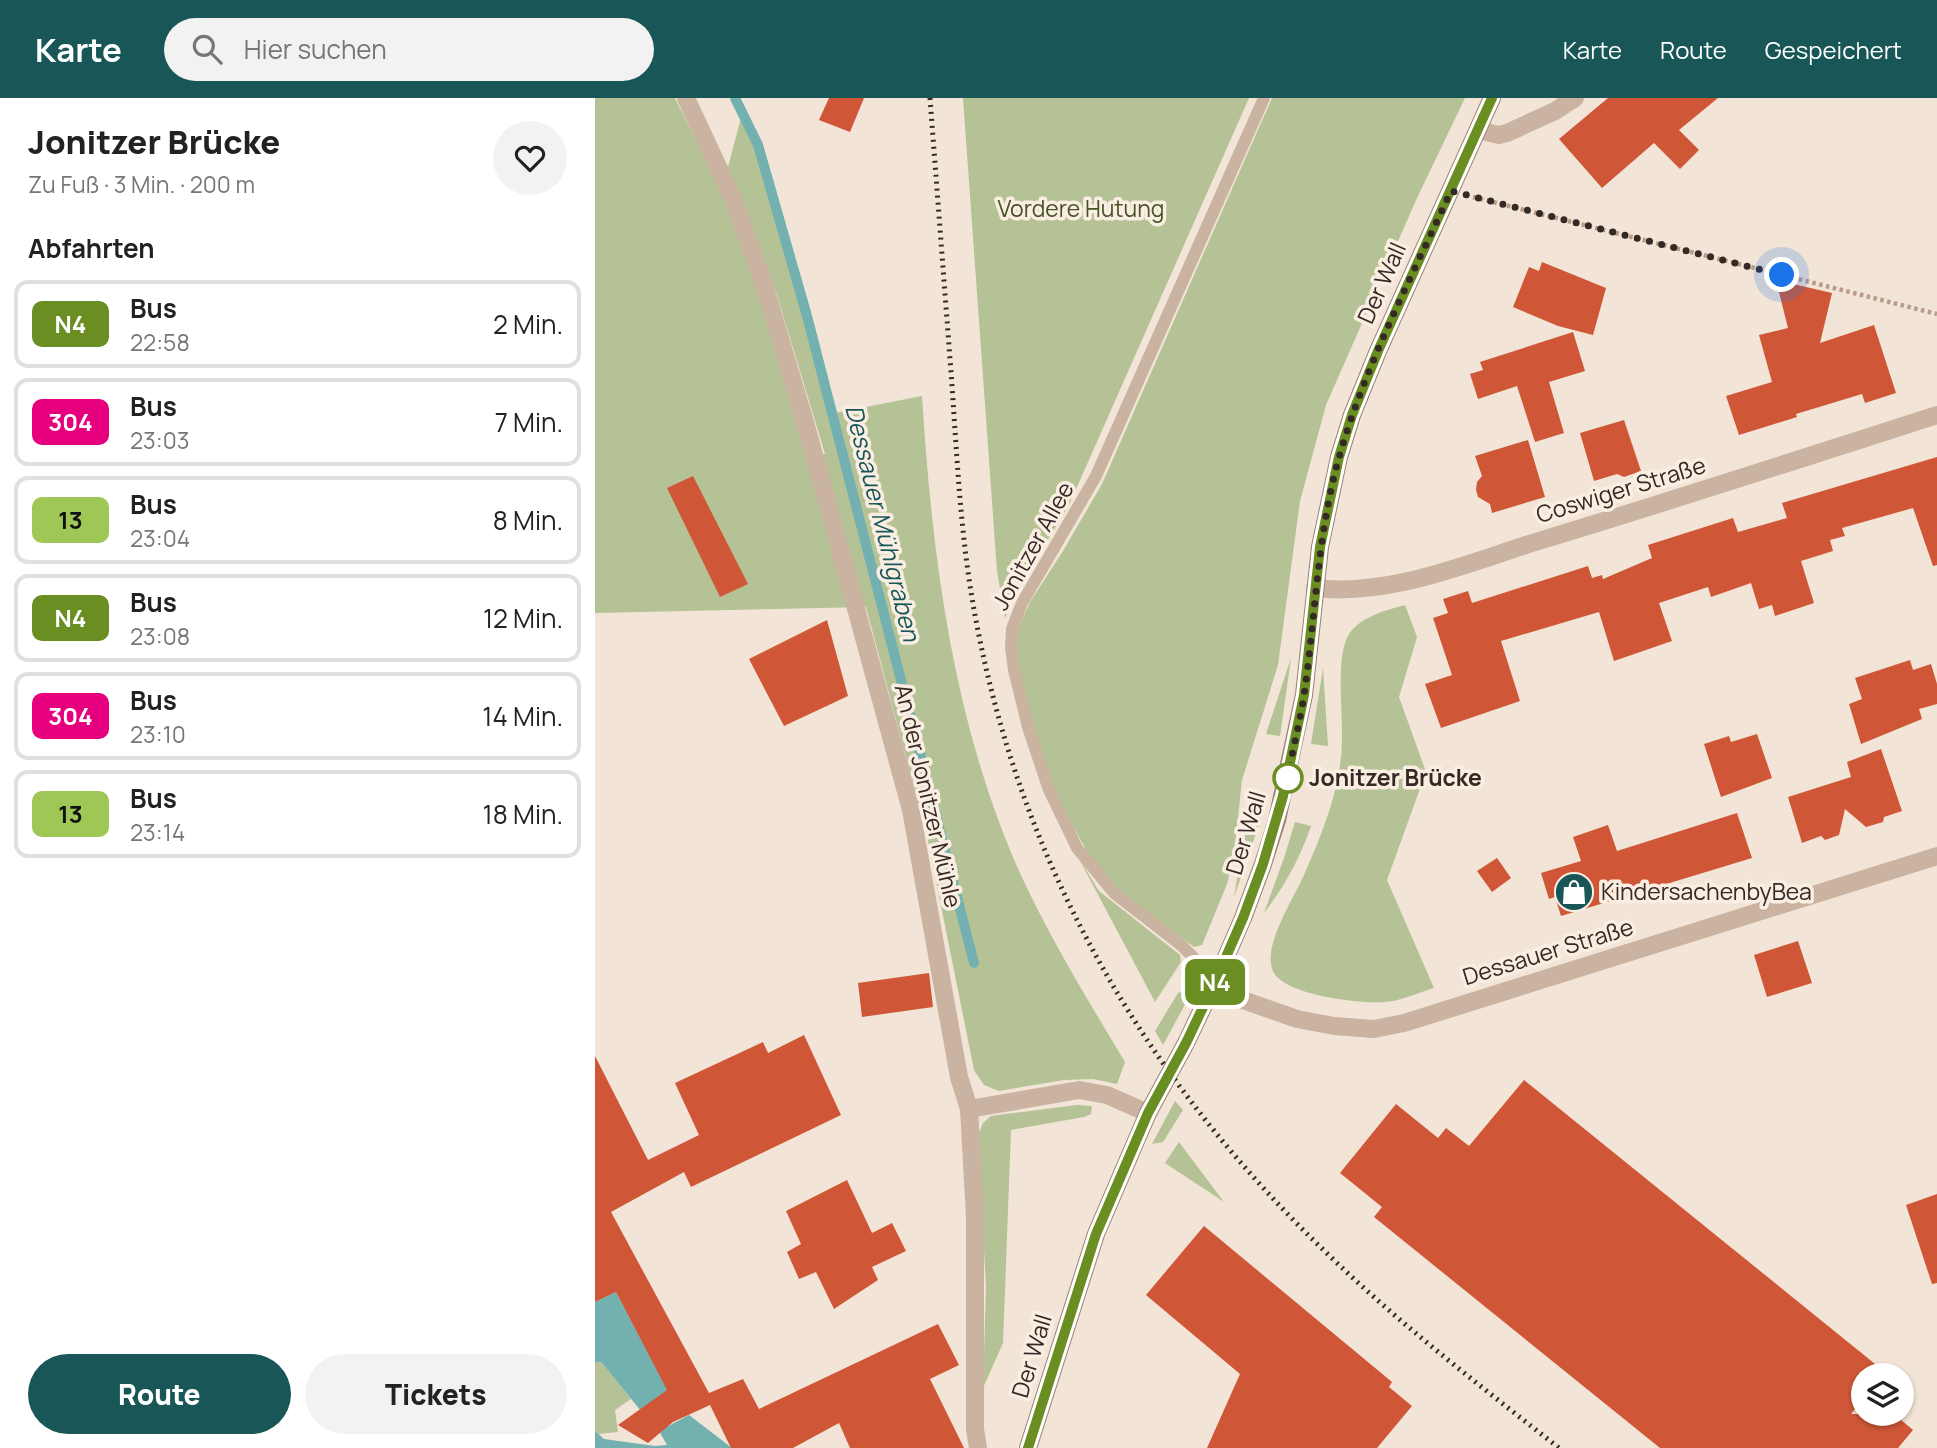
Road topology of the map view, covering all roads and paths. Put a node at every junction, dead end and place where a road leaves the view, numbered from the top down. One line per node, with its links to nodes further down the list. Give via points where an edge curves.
1 (686, 98): 12 (street, An der Jonitzer Mühle, via 733,199 807,429 911,810 959,1077)
2 (1264, 98): 11 (lane, Jonitzer Allee, via 1096,476 1022,603 1012,629 1014,670 1028,727 1049,790 1077,848 1114,893 1181,945)
3 (1492, 98): 5 (main road, Der Wall)
4 (1575, 98): 5 (street, via 1507,133)
5 (1478, 130): 6 (main road, Der Wall)
6 (1451, 191): 7 (path); 9 (main road, Der Wall, via 1352,415 1339,457)
7 (1937, 314)
8 (1937, 415): 9 (street, Coswiger Straße, via 1391,586)
9 (1315, 588): 11 (main road, Der Wall, via 1304,695 1277,820)
10 (1937, 856): 11 (street, Dessauer Straße, via 1374,1029 1297,1019 1251,1004)
11 (1216, 980): 13 (main road, Der Wall)
12 (969, 1109): 13 (street, via 1079,1090 1107,1094); 14 (street, An der Jonitzer Mühle)
13 (1148, 1113): 15 (main road, Der Wall, via 1096,1234)
14 (978, 1448)
15 (1028, 1448)

